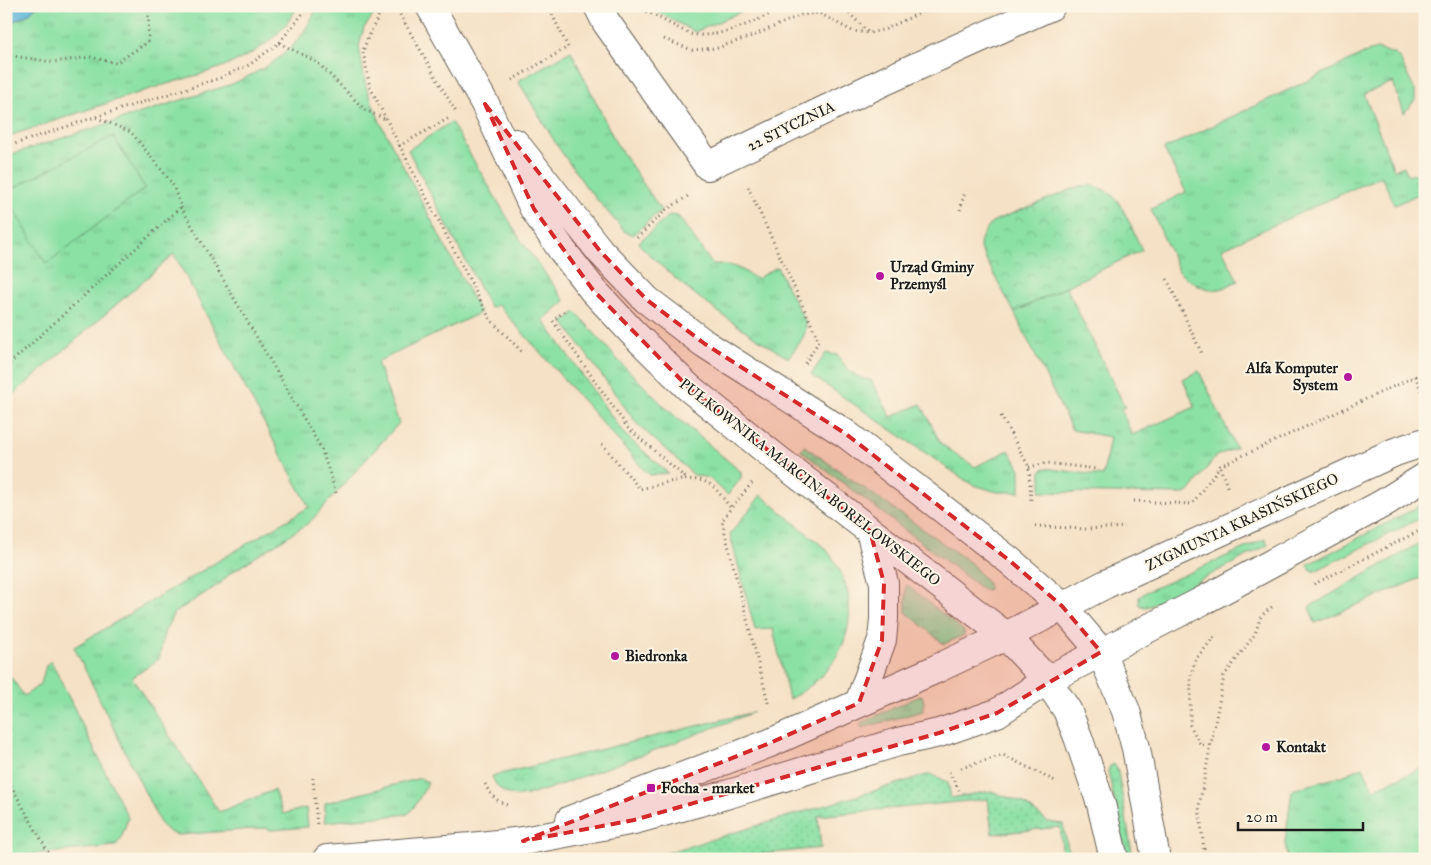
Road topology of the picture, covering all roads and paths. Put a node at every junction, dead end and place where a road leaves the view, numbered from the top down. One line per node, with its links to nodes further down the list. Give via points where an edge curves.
1 (148, 6): 15 (path, via 148,42 116,63 90,57 53,62)
2 (308, 6): 14 (path)
3 (396, 6): 19 (path, via 379,15 363,51 370,87); 20 (path, bridge, via 457,114)
4 (430, 6): 17 (main road)
5 (548, 6): 16 (path, via 568,47)
6 (598, 6): 11 (main road, 22 STYCZNIA, via 708,166)
7 (636, 6): 8 (path, via 697,36 735,29)
8 (787, 6)
9 (842, 6): 12 (path)
10 (934, 6): 12 (path, via 886,29)
11 (1051, 6)
12 (870, 33): 13 (path, via 852,31 820,13 801,15 717,48 692,50)
13 (655, 36)
14 (279, 43): 18 (path, via 249,65 220,78); 19 (path, via 317,62 365,110)
15 (6, 54)
16 (510, 81)
17 (485, 104): 54 (main road, PUŁKOWNIKA MARCINA BORELOWSKIEGO, via 534,209 593,290 688,386); 57 (main road, via 600,251 647,300 705,344 846,434 1010,561)
18 (95, 117): 21 (path); 25 (path, via 131,132 172,182)
19 (387, 120): 20 (path)
20 (400, 146): 30 (path, via 490,319)
21 (6, 147)
22 (747, 183): 32 (path, via 819,341)
23 (965, 191): 26 (path)
24 (689, 195): 27 (path, via 666,210)
25 (180, 206): 33 (path); 47 (path, via 321,448)
26 (960, 210)
27 (636, 240)
28 (1167, 279): 31 (path)
29 (568, 308): 45 (path, via 553,321 628,428)
30 (524, 354)
31 (1202, 354)
32 (804, 366)
33 (6, 367)
34 (1425, 372): 35 (path)
35 (1415, 376): 36 (path); 40 (path)
36 (1425, 400)
37 (1001, 416): 41 (path)
38 (1425, 442): 57 (main road, ZYGMUNTA KRASIŃSKIEGO, via 1386,456)
39 (602, 444): 45 (path, via 640,489)
40 (1220, 466): 46 (path); 48 (path, via 1192,504)
41 (1029, 467): 42 (path, via 1047,463); 49 (path)
42 (1097, 469)
43 (1425, 477): 59 (main road, via 1382,504 1223,590)
44 (756, 478): 50 (path)
45 (687, 479): 50 (path, via 708,483)
46 (1229, 492)
47 (336, 493)
48 (1134, 501)
49 (1031, 502)
50 (731, 508): 63 (path, via 722,521)
51 (1034, 526): 52 (path)
52 (1125, 527)
53 (1425, 528): 55 (path)
54 (870, 531): 58 (main road, PUŁKOWNIKA MARCINA BORELOWSKIEGO); 62 (main road, via 884,583 884,619 882,640)
55 (1311, 586)
56 (1276, 604): 64 (path, via 1261,616 1255,634 1224,676)
57 (1062, 606): 58 (main road, ZYGMUNTA KRASIŃSKIEGO); 59 (main road)
58 (1006, 636): 61 (main road, PUŁKOWNIKA MARCINA BORELOWSKIEGO); 62 (main road, ZYGMUNTA KRASIŃSKIEGO)
59 (1101, 652): 61 (main road); 77 (main road, via 1126,711 1136,748)
60 (1196, 660): 64 (path, via 1191,674 1190,724 1200,744)
61 (1047, 680): 72 (main road, via 997,713 939,733 898,742 729,794); 76 (main road, PUŁKOWNIKA MARCINA BORELOWSKIEGO, via 1067,710 1078,737 1101,804)
62 (859, 703): 72 (main road, ZYGMUNTA KRASIŃSKIEGO, via 770,743 586,813)
63 (771, 714)
64 (1209, 745): 78 (path, via 1198,806)
65 (961, 768): 69 (path, via 1003,756)
66 (948, 772): 70 (path)
67 (6, 776): 73 (path)
68 (312, 778): 71 (path)
69 (1058, 783)
70 (959, 790)
71 (318, 832)
72 (526, 850): 75 (main road, via 471,847)
73 (52, 858): 74 (path)
74 (45, 859)
75 (327, 859)
76 (1114, 859)
77 (1156, 859)
78 (1205, 859)

